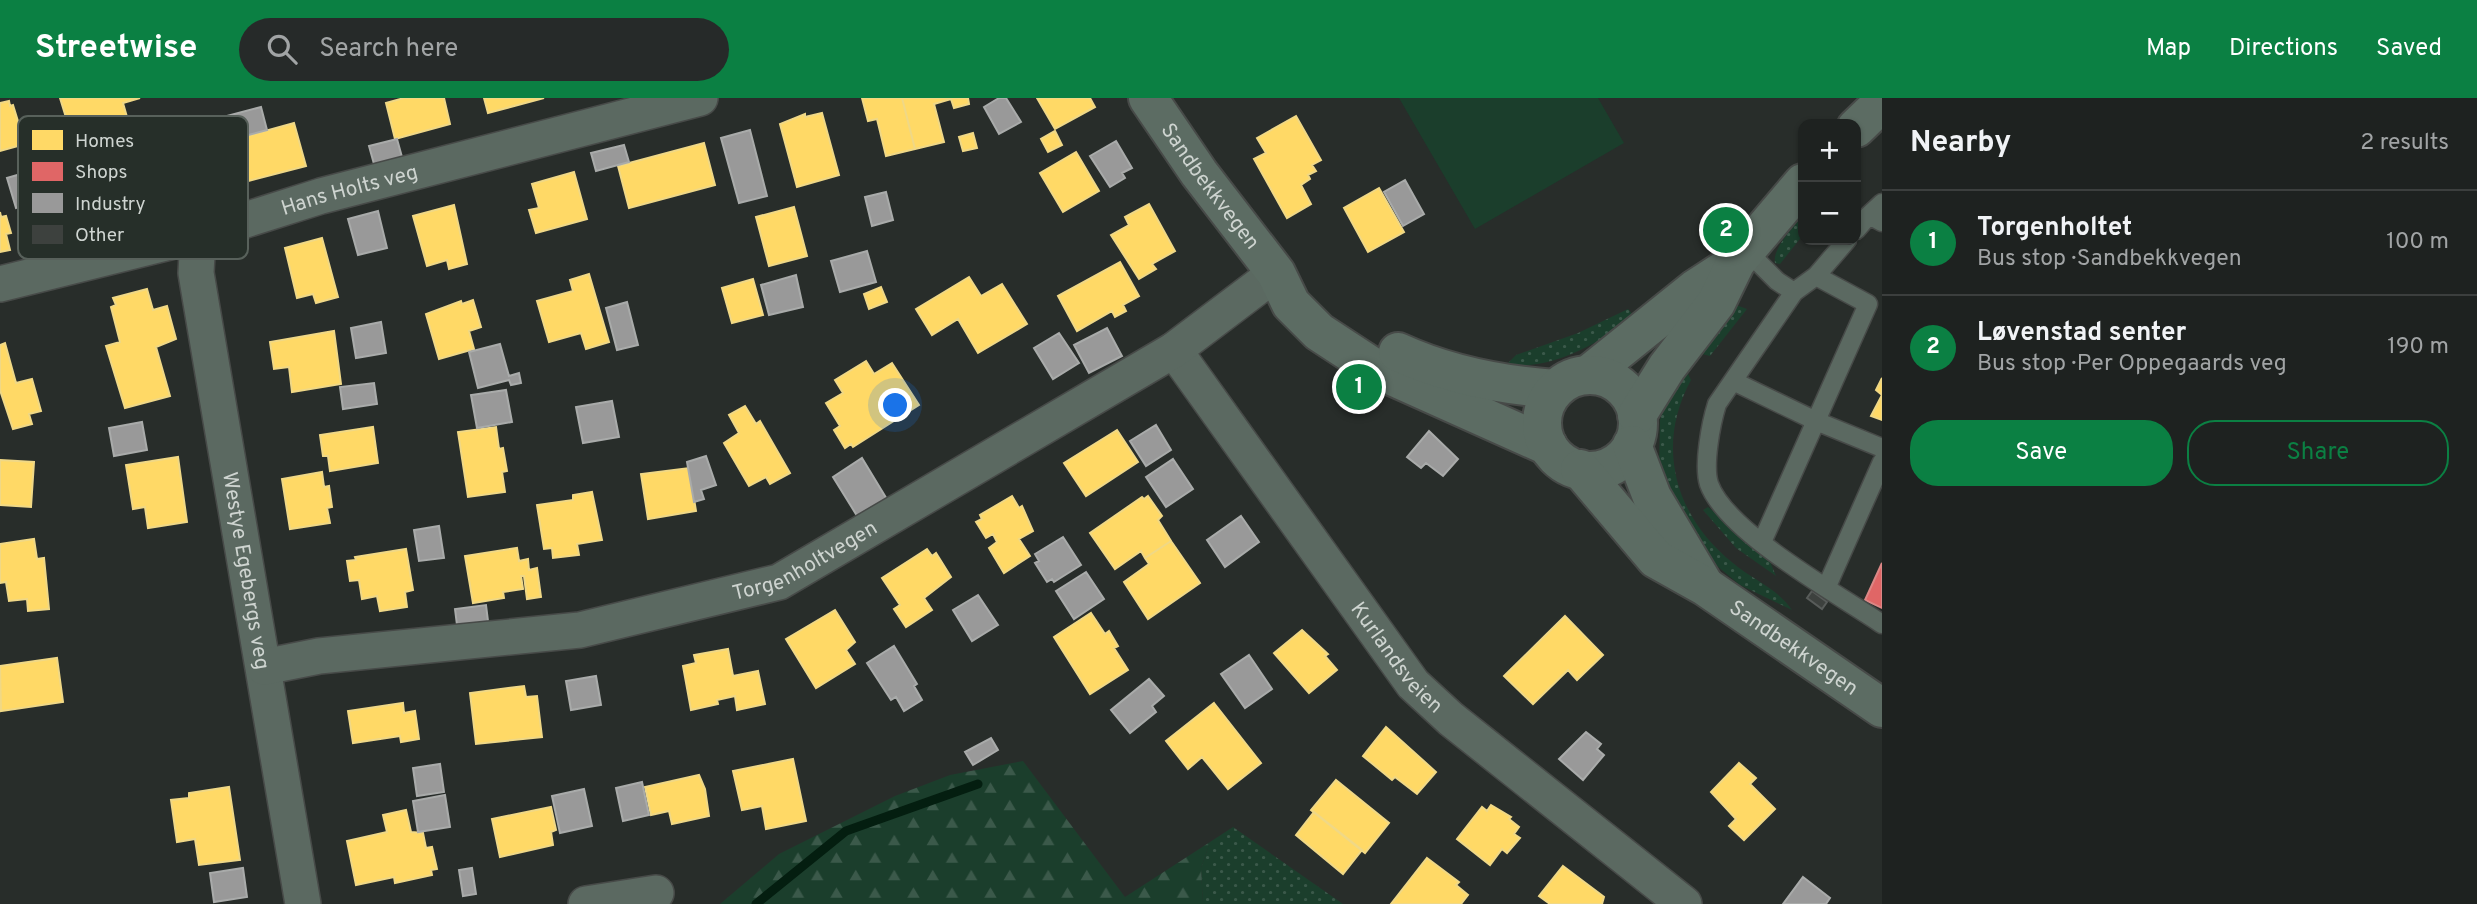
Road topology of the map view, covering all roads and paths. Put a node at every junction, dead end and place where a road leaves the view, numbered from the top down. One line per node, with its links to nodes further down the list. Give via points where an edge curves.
1 (700, 98): 7 (street, Hans Holts veg)
2 (1882, 103): 4 (main road)
3 (1162, 104): 13 (main road, Sandbekkvegen, via 1192,165)
4 (1861, 123)
5 (1798, 189): 10 (main road)
6 (1882, 202): 8 (lane)
7 (248, 219)
8 (1875, 219)
9 (1843, 245): 14 (lane)
10 (1741, 256): 16 (lane); 19 (main road); 21 (main road, via 1716,303 1667,368)
11 (101, 259): 15 (street, Hans Holts veg)
12 (197, 259): 30 (street, Westye Egebergs veg)
13 (1276, 274): 17 (street, Torgenholtvegen); 19 (main road, Sandbekkvegen, via 1306,288 1366,335 1420,362 1488,382); 22 (main road, Sandbekkvegen, via 1291,304 1345,351 1398,380)
14 (1816, 276): 16 (lane); 20 (lane, via 1868,304)
15 (0, 284)
16 (1794, 292): 18 (lane)
17 (1174, 350): 30 (street, Torgenholtvegen, via 779,582 580,630 319,656); 35 (street, Kurlandsveien, via 1413,684)
18 (1733, 381): 20 (lane); 26 (lane, via 1717,404 1711,423 1708,482 1724,509)
19 (1572, 382): 21 (main road, via 1615,382 1626,390); 22 (main road, via 1546,402 1542,416)
20 (1816, 421): 23 (lane); 26 (lane)
21 (1635, 430): 25 (main road, via 1625,455 1604,468); 28 (main road, Sandbekkvegen, via 1652,497)
22 (1548, 446): 25 (main road, via 1562,461)
23 (1882, 447)
24 (1882, 462): 27 (lane)
25 (1580, 470): 28 (main road, Sandbekkvegen, via 1656,559)
26 (1762, 542): 27 (lane)
27 (1827, 586): 29 (lane)
28 (1706, 587): 31 (main road, Sandbekkvegen)
29 (1882, 624)
30 (264, 667): 33 (street, Westye Egebergs veg)
31 (1882, 708)
32 (656, 893): 34 (street)
33 (303, 904)
34 (586, 904)
35 (1684, 904)

